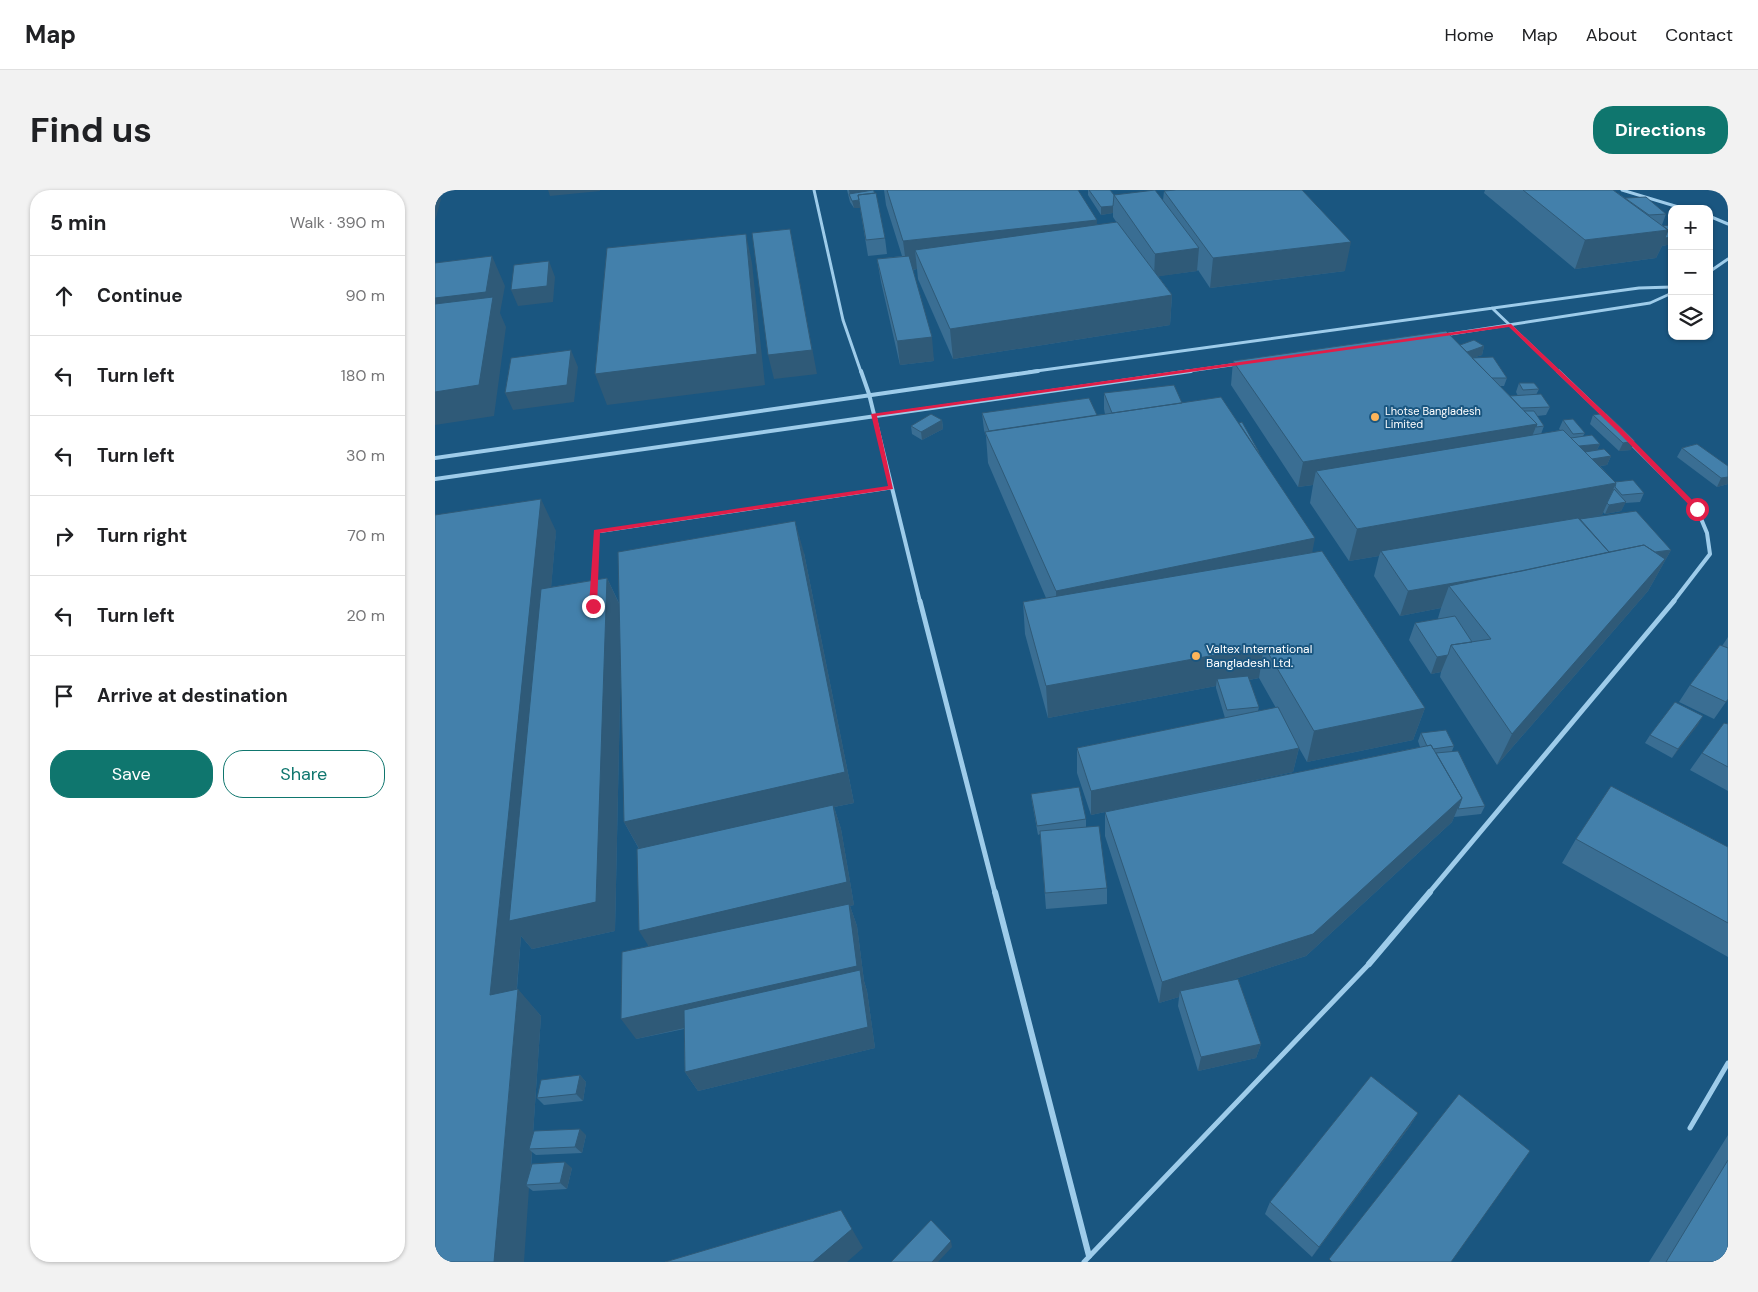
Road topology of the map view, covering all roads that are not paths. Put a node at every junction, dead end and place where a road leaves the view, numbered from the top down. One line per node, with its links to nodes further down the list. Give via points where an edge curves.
1 (814, 190): 14 (street, via 843,320)
2 (1622, 190): 3 (street)
3 (1672, 205)
4 (1713, 218): 5 (street)
5 (1728, 224)
6 (1728, 259): 7 (street)
7 (1713, 269)
8 (1668, 287): 10 (street, via 1639,288)
9 (1670, 295): 11 (street, via 1650,303)
10 (1492, 308): 11 (street); 14 (street)
11 (1511, 325): 12 (street); 16 (street)
12 (1442, 335)
13 (1246, 362): 15 (street)
14 (869, 394): 15 (street); 18 (street)
15 (874, 415): 19 (street); 20 (street)
16 (1612, 423)
17 (1625, 436): 22 (street, via 1697,509 1707,533 1710,554 1656,624)
18 (435, 458)
19 (435, 479)
20 (891, 488): 21 (lane, via 597,532); 25 (street)
21 (594, 587)
22 (1369, 964): 25 (lane)
23 (1728, 1063): 24 (lane)
24 (1690, 1128)
25 (1089, 1256): 26 (lane)
26 (1085, 1262)

